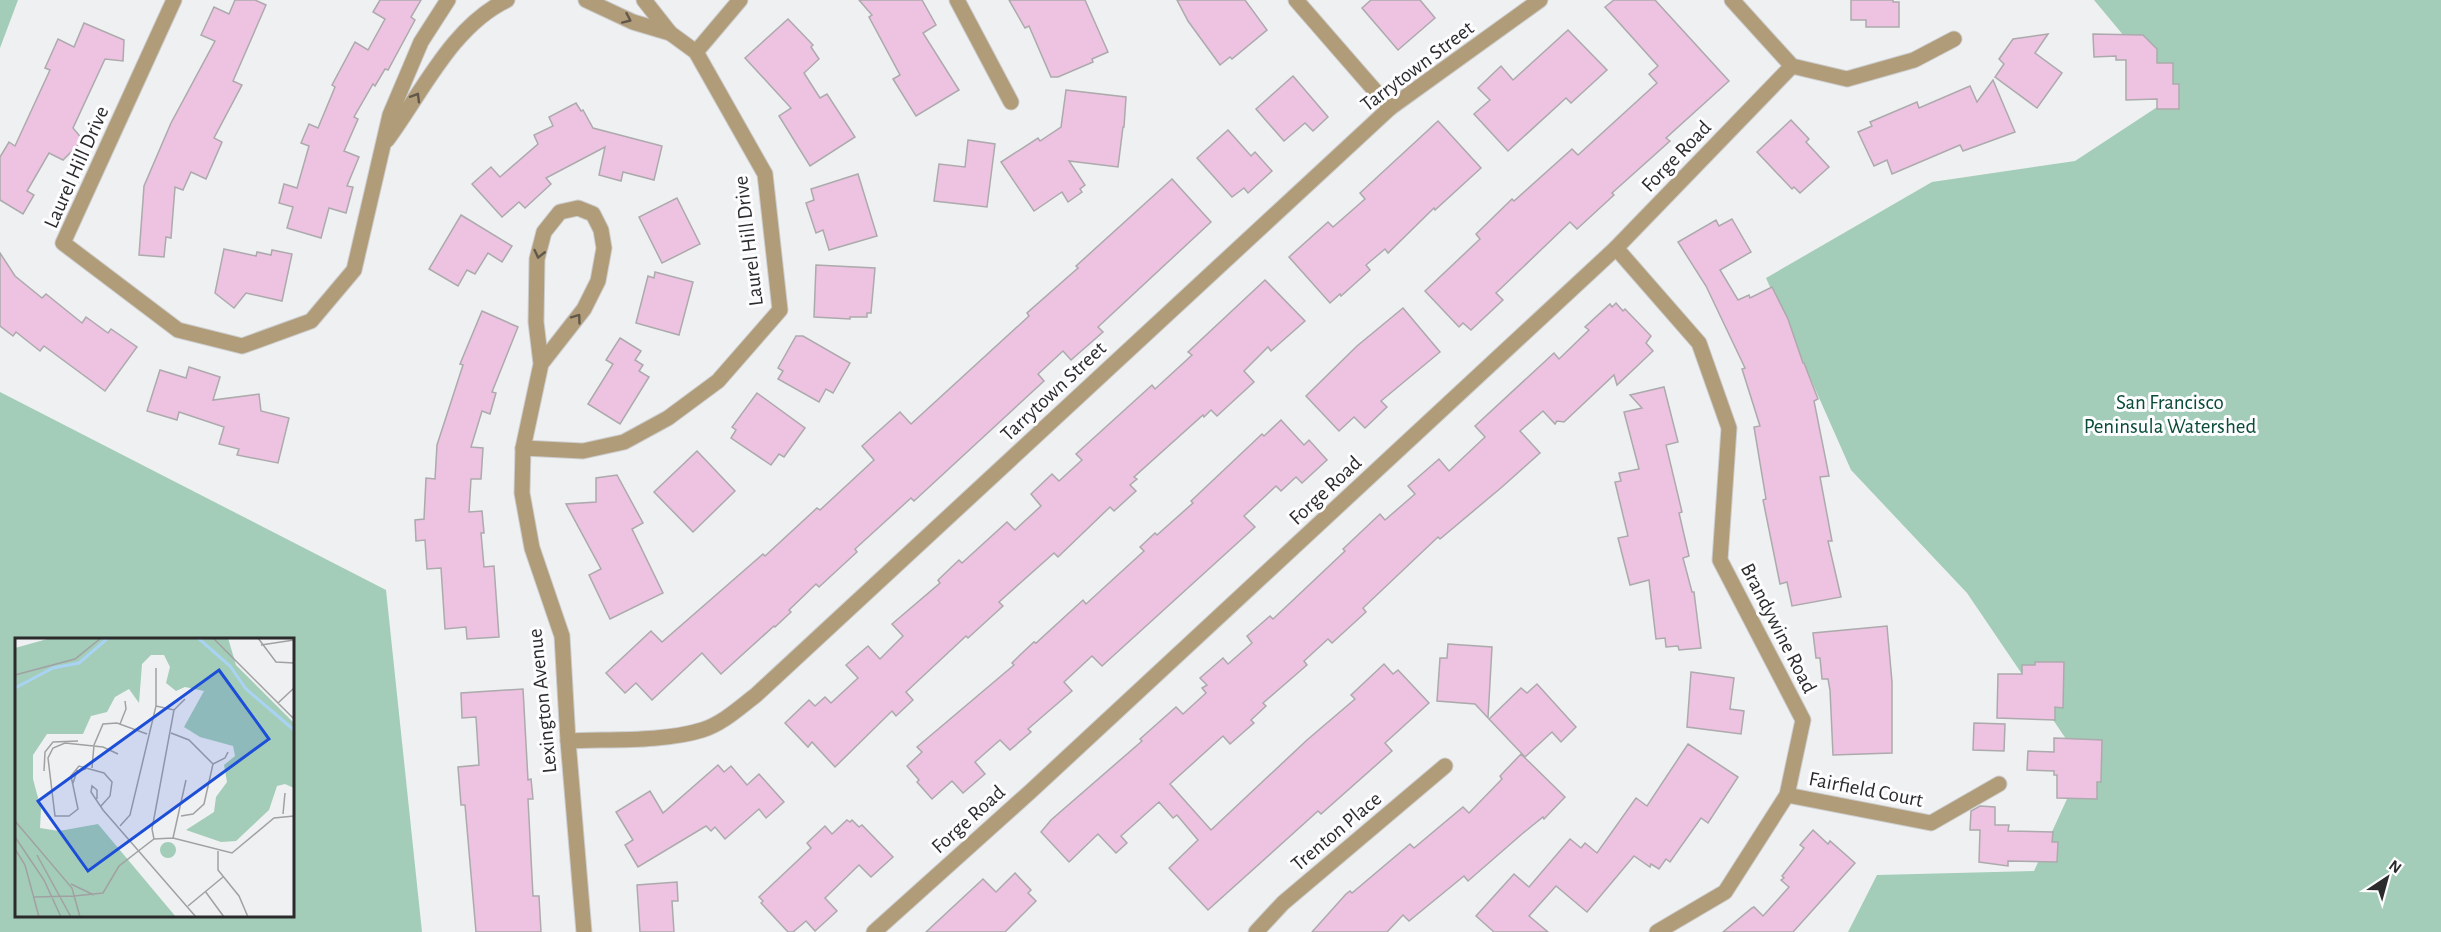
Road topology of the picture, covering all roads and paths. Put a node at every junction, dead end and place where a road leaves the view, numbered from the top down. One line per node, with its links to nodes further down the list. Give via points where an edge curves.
1 (174, 0): 17 (street, Laurel Hill Drive, via 63,243 178,330 242,346 311,321 354,270)
2 (448, 0): 17 (street, Laurel Hill Drive, via 421,42 390,115)
3 (507, 0): 17 (street, Laurel Hill Drive, one-way to 3, via 447,52 490,8)
4 (586, 0): 11 (street, Laurel Hill Drive, one-way to 11, via 633,22)
5 (644, 0): 11 (street, Laurel Hill Drive)
6 (740, 0): 13 (street)
7 (957, 0): 15 (street)
8 (1296, 0): 16 (street)
9 (1540, 0): 16 (street, Tarrytown Street)
10 (1732, 0): 14 (street)
11 (670, 33): 13 (street, Laurel Hill Drive)
12 (1954, 39): 14 (street, via 1914,60 1847,79)
13 (696, 52): 20 (street, Laurel Hill Drive, via 765,174 780,310 718,381 668,418 624,442 583,451)
14 (1792, 66): 18 (street, Forge Road)
15 (1011, 102)
16 (1390, 108): 21 (street, Tarrytown Street, via 730,716 702,730 652,738)
17 (383, 145)
18 (1616, 248): 24 (street, Brandywine Road, via 1699,343 1729,429 1720,560 1803,720); 26 (street, Forge Road)
19 (541, 364): 19 (street, Lexington Avenue, one-way to 19, via 584,309 598,281 604,248 602,230 593,214 578,208 560,212 544,232 537,260 536,322); 20 (street, Lexington Avenue)
20 (523, 448): 21 (street, Lexington Avenue, via 522,493 532,548 562,636)
21 (568, 741): 25 (street, Lexington Avenue)
22 (1445, 766): 27 (street, Trenton Place, via 1283,903)
23 (1999, 784): 24 (street, Fairfield Court, via 1931,823)
24 (1787, 795): 28 (street, Brandywine Road, via 1725,892)
25 (584, 932)
26 (874, 932)
27 (1256, 932)
28 (1657, 932)

